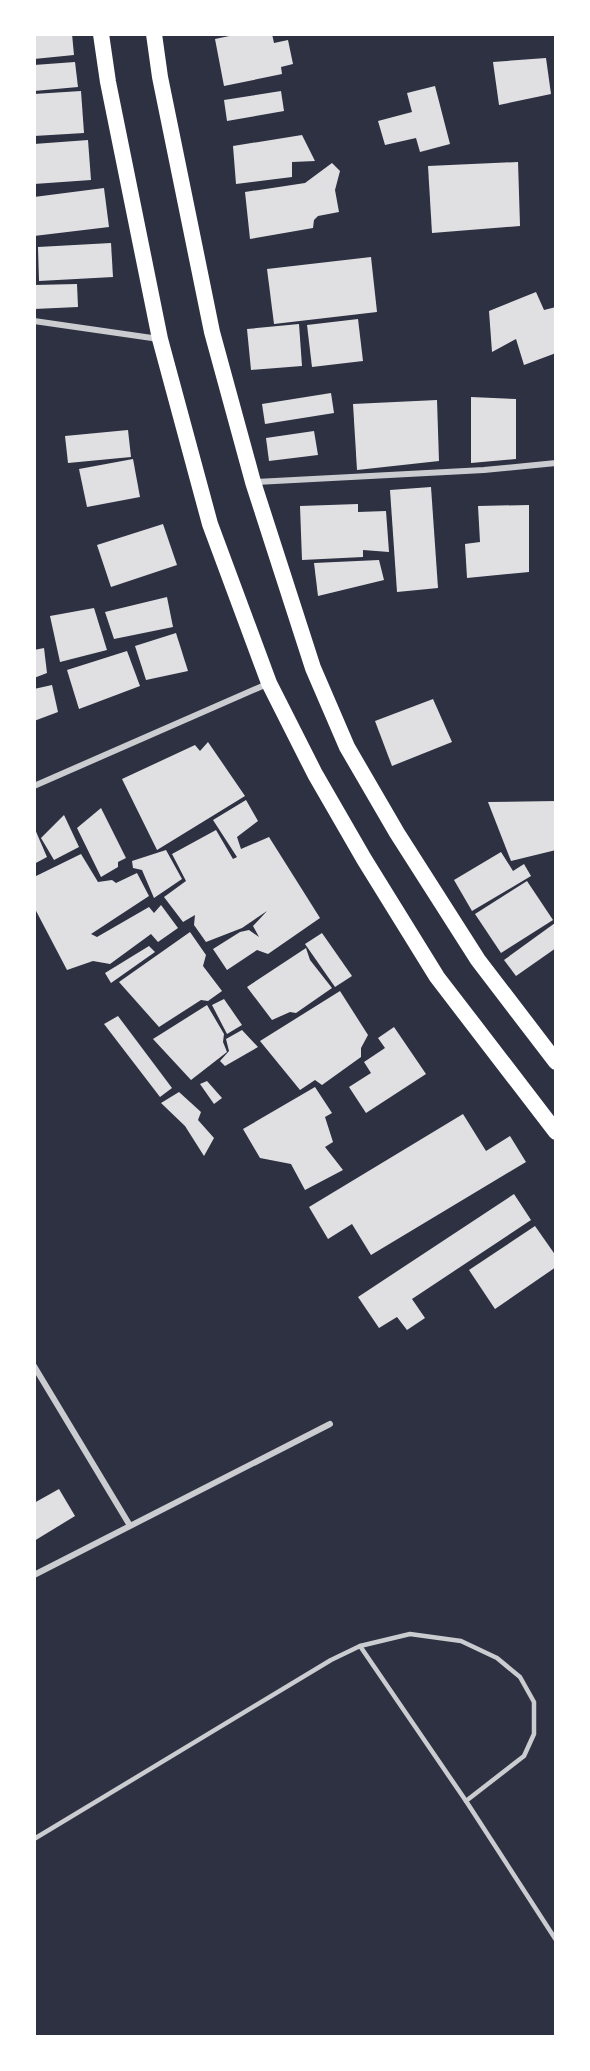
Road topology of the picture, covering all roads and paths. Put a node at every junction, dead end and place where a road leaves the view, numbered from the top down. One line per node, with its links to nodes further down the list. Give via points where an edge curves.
1 (101, 34): 4 (highway)
2 (154, 34): 6 (highway, via 212,332)
3 (34, 321): 4 (street)
4 (160, 339): 7 (highway, via 210,524)
5 (555, 463): 6 (street)
6 (252, 482): 9 (highway, via 313,668 347,747 478,960)
7 (269, 683): 8 (street); 10 (highway, via 315,774 437,977)
8 (34, 786)
9 (555, 1062)
10 (555, 1132)
11 (34, 1366): 13 (street)
12 (330, 1424): 13 (street)
13 (129, 1524): 14 (street)
14 (34, 1575)
15 (360, 1646): 16 (lane); 16 (lane, via 410,1634 461,1641 497,1658 520,1677 534,1702 534,1734 524,1756); 17 (lane)
16 (466, 1801): 18 (lane)
17 (34, 1839)
18 (555, 1940)

